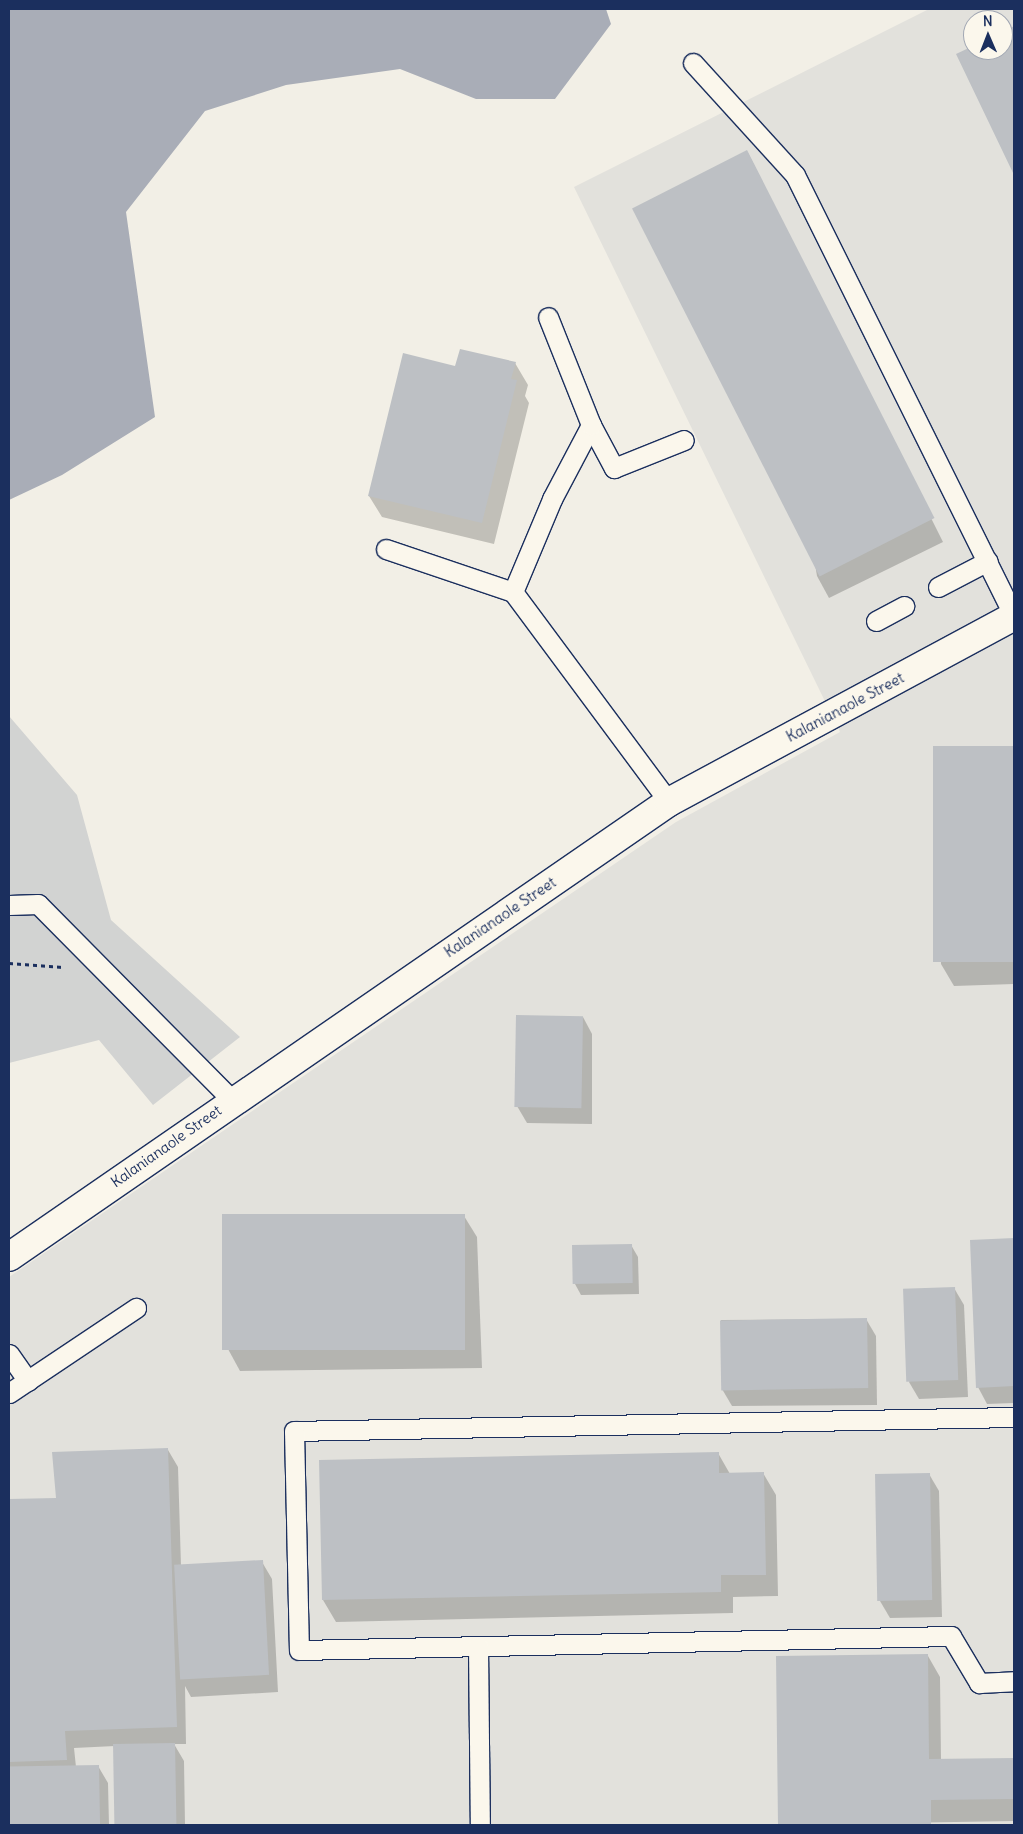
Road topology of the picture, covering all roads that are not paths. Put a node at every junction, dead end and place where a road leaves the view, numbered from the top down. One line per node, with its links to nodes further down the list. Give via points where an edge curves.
1 (693, 63): 6 (lane, via 796,175)
2 (548, 317): 3 (lane)
3 (591, 425): 4 (lane, via 614,468); 8 (lane, via 552,499)
4 (684, 440)
5 (386, 549): 8 (lane)
6 (988, 561): 7 (lane); 10 (lane)
7 (938, 587)
8 (513, 592): 12 (lane)
9 (904, 606): 11 (lane)
10 (1014, 616): 12 (main road, Kalanianaole Street)
11 (876, 621)
12 (669, 802): 14 (main road, Kalanianaole Street)
13 (9, 905): 14 (lane, via 38,904)
14 (232, 1100): 15 (main road, Kalanianaole Street)
15 (9, 1257)
16 (136, 1308): 18 (lane)
17 (9, 1354): 18 (lane)
18 (28, 1380): 19 (lane)
19 (9, 1394)
20 (1014, 1417): 21 (lane, via 294,1431 299,1650)
21 (478, 1646): 22 (lane, via 951,1636 979,1683); 23 (lane)
22 (1014, 1681)
23 (480, 1825)

